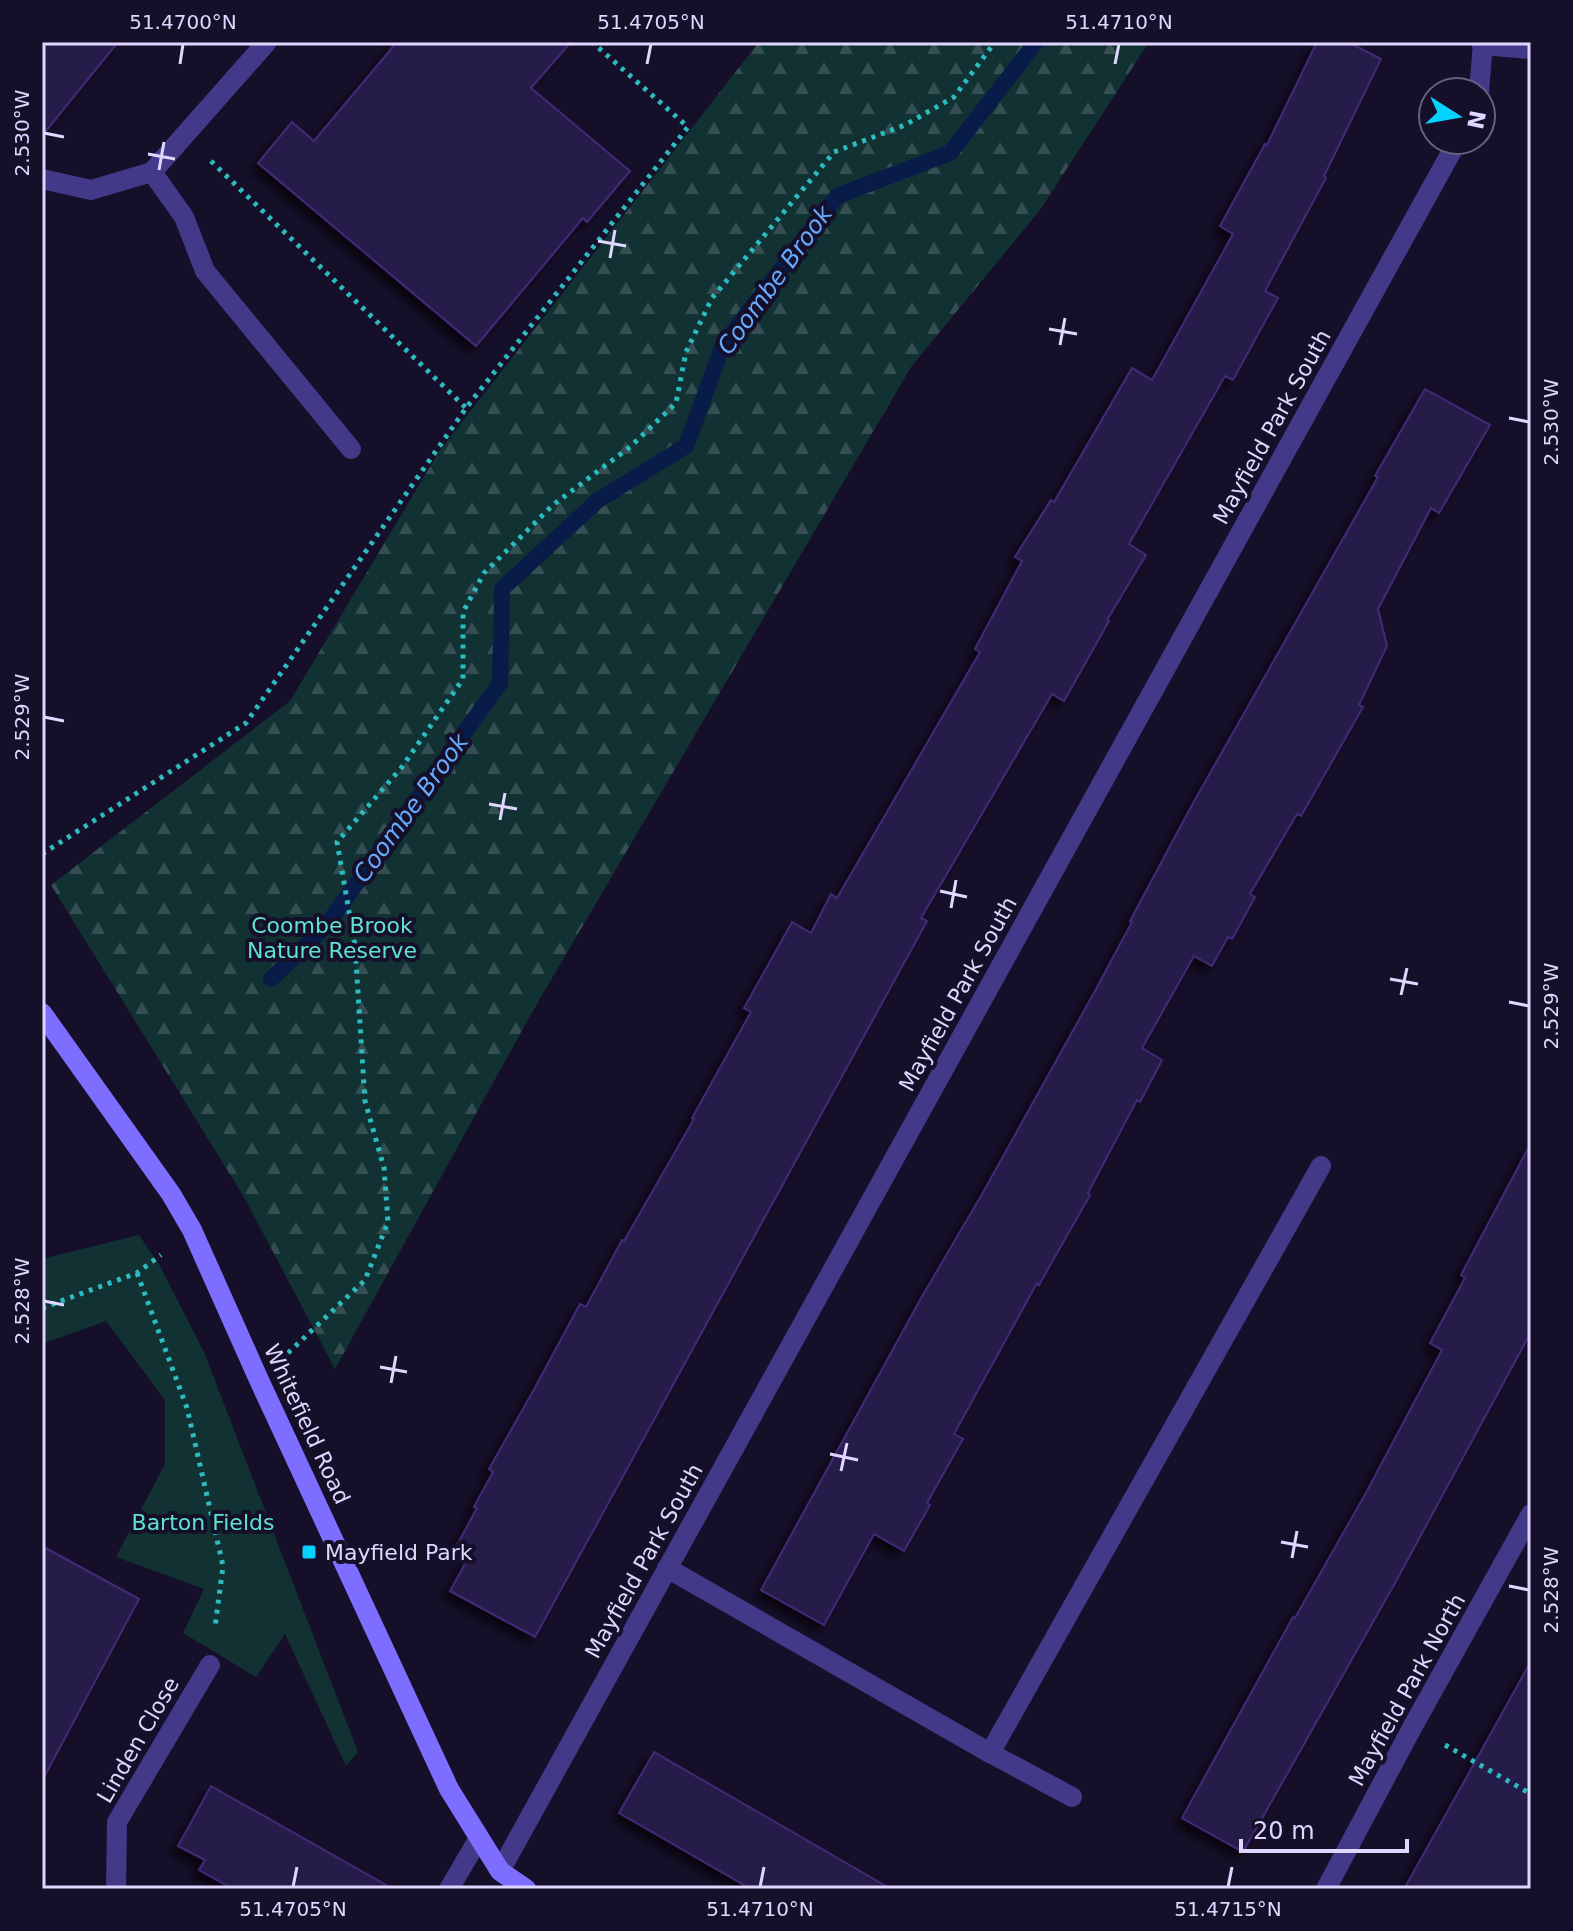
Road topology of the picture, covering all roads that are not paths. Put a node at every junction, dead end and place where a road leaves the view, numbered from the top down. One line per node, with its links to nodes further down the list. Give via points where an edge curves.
1 (267, 42): 6 (street)
2 (1482, 44): 3 (street); 4 (street)
3 (1531, 49)
4 (1480, 76)
5 (1449, 156): 12 (street, Mayfield Park South)
6 (152, 172): 7 (street, via 91,190); 8 (street, via 184,217 205,271)
7 (42, 179)
8 (351, 449)
9 (42, 1013): 16 (main road, Whitefield Road, via 192,1230 449,1789)
10 (1321, 1166): 14 (street)
11 (1531, 1514): 21 (street, Mayfield Park North)
12 (667, 1568): 14 (street); 17 (street, Mayfield Park South)
13 (210, 1665): 18 (street, Linden Close, via 117,1822)
14 (990, 1753): 15 (street)
15 (1072, 1797)
16 (479, 1838): 17 (main road, Whitefield Road); 19 (street)
17 (500, 1871): 20 (main road)
18 (116, 1889)
19 (449, 1889)
20 (526, 1889)
21 (1326, 1889)

